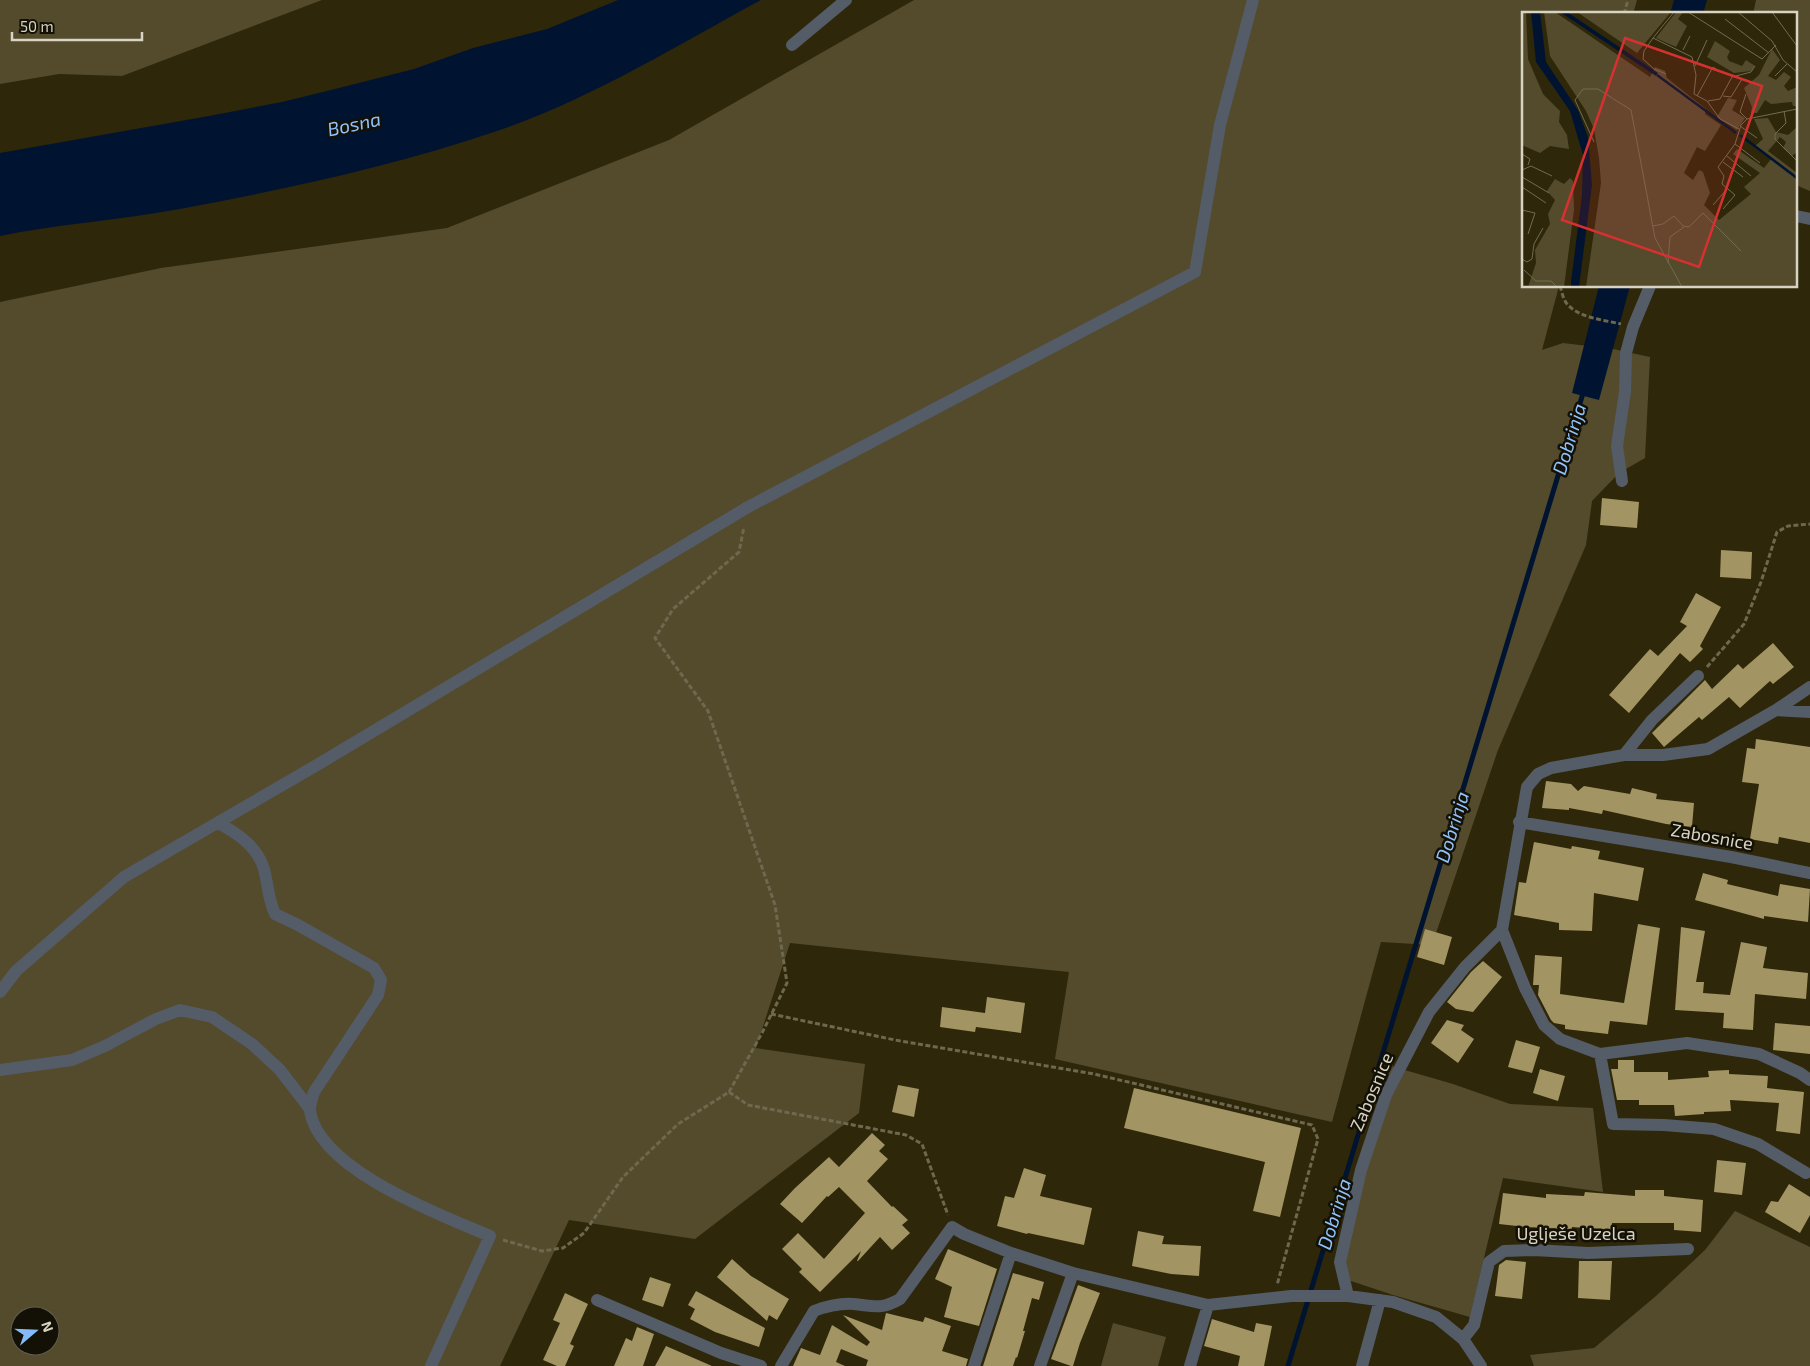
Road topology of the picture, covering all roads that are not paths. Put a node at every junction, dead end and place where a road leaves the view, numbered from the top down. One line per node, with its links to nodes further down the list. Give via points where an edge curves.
1 (846, 0): 3 (street)
2 (1253, 0): 12 (street, via 1220,125 1195,272 748,507)
3 (792, 45)
4 (1649, 288): 5 (street, via 1626,353 1625,392 1617,446)
5 (1622, 481)
6 (1698, 676): 10 (street, via 1652,720)
7 (1810, 687): 8 (street)
8 (1776, 710): 9 (street); 10 (street, via 1708,749 1662,755)
9 (1810, 712)
10 (1624, 755): 11 (street, via 1551,768 1538,774 1526,787)
11 (1519, 822): 13 (street, Zabosnice); 14 (street)
12 (218, 823): 15 (street, via 124,878 16,971); 19 (street, via 241,835 256,853 264,868 275,914 374,968 381,980 378,995 314,1092)
13 (1810, 873)
14 (1502, 930): 16 (street, via 1544,1025 1560,1039); 24 (street, Zabosnice, via 1465,967 1429,1012 1386,1095 1361,1170 1340,1262)
15 (0, 992)
16 (1600, 1054): 18 (street, via 1687,1043 1758,1054); 20 (street, via 1613,1124 1714,1129 1758,1144)
17 (0, 1070): 19 (street, via 72,1060 180,1010 212,1017 252,1044 280,1070)
18 (1810, 1080)
19 (310, 1110): 29 (street, via 328,1147 358,1171 403,1199 490,1236)
20 (1806, 1172)
21 (1688, 1249): 28 (street, Uglješe Uzelca, via 1588,1253 1504,1251 1489,1262 1474,1325)
22 (1011, 1253): 23 (street); 31 (street, via 952,1227 900,1299 879,1308 852,1304 814,1311); 32 (street)
23 (1073, 1273): 27 (street); 33 (street)
24 (1348, 1296): 26 (street); 27 (street, via 1291,1296)
25 (598, 1300): 30 (street, via 721,1353)
26 (1380, 1300): 28 (street, via 1436,1316); 35 (street)
27 (1208, 1305): 34 (street)
28 (1463, 1339): 36 (street)
29 (432, 1366)
30 (761, 1366)
31 (781, 1366)
32 (974, 1366)
33 (1040, 1366)
34 (1190, 1366)
35 (1362, 1366)
36 (1481, 1366)

